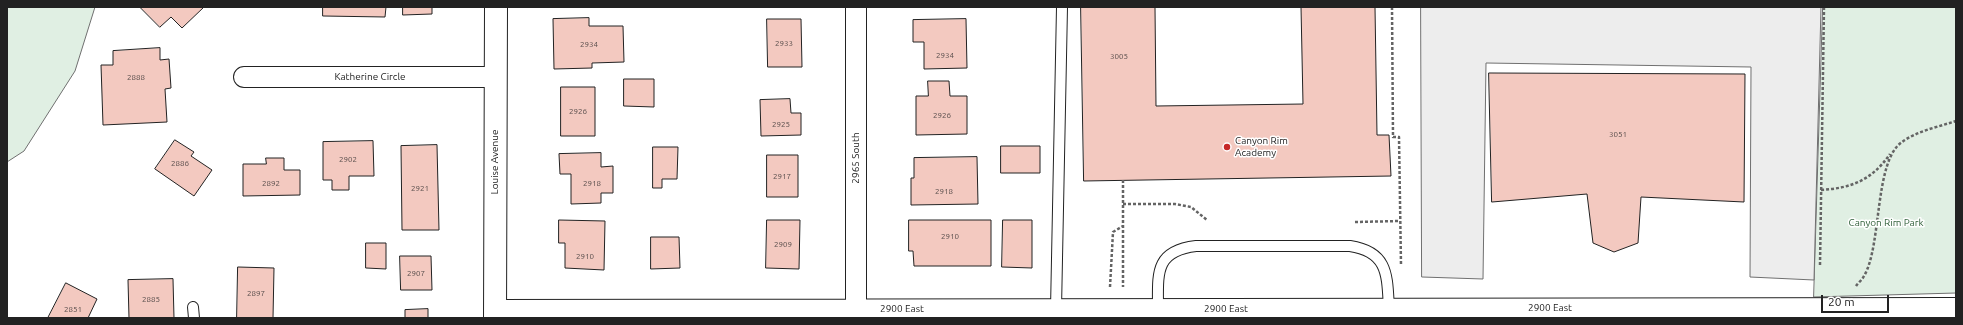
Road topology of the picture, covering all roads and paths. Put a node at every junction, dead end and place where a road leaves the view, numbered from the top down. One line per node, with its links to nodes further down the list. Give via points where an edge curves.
1 (496, 7): 7 (street, Louise Avenue)
2 (856, 7): 27 (street, 2965 South)
3 (1062, 7): 25 (lane)
4 (1392, 7): 14 (path, via 1393,137 1399,137)
5 (1824, 7): 11 (path)
6 (244, 77): 7 (street, Katherine Circle)
7 (496, 77): 29 (street, Louise Avenue)
8 (1956, 121): 9 (path, via 1916,134 1900,142)
9 (1892, 152): 11 (path, via 1881,167 1856,184); 19 (path, via 1871,252 1864,276)
10 (1123, 180): 12 (path)
11 (1821, 190): 17 (path)
12 (1123, 204): 13 (path, via 1175,204 1191,207); 16 (path)
13 (1207, 220)
14 (1400, 221): 15 (path); 18 (path)
15 (1354, 222)
16 (1123, 226): 20 (path, via 1112,232); 21 (path)
17 (1820, 265)
18 (1402, 273)
19 (1856, 286)
20 (1110, 288)
21 (1123, 288)
22 (193, 307): 30 (lane)
23 (1390, 308): 24 (street, 2900 East); 26 (lane, via 1386,273 1382,263 1362,248 1196,246 1175,251 1162,263); 28 (street, 2900 East)
24 (1956, 308)
25 (1056, 309): 26 (street, 2900 East); 27 (street, 2900 East)
26 (1158, 309): 28 (street, 2900 East)
27 (846, 312): 29 (street, 2900 East)
28 (1214, 313)
29 (496, 314)
30 (194, 318)

